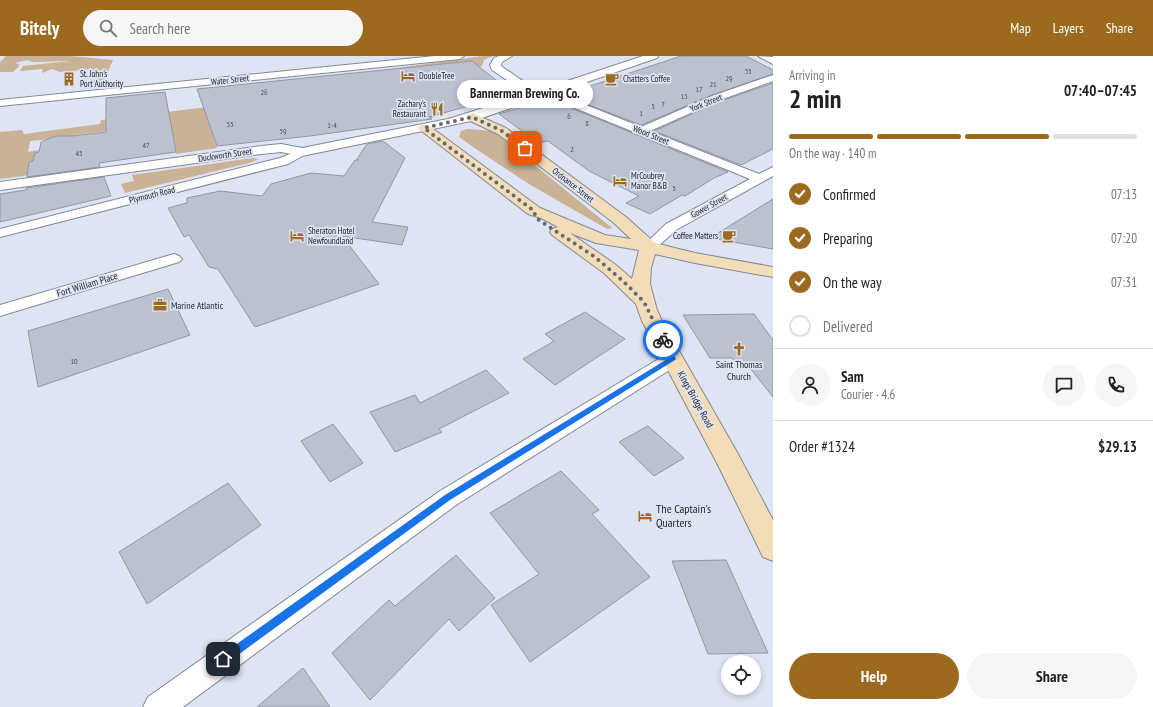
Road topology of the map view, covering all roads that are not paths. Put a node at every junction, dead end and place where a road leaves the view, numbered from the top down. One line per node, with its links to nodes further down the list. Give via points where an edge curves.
1 (460, 56): 8 (street, Water Street)
2 (507, 56): 7 (street, via 494,66 526,88)
3 (653, 56): 7 (street, Duckworth Street)
4 (763, 56): 5 (street)
5 (773, 61)
6 (773, 78): 11 (street, York Street, via 716,98)
7 (543, 93): 9 (street, Duckworth Street); 11 (street, Wood Street)
8 (0, 104)
9 (472, 117): 10 (street, Duckworth Street); 18 (main road, Ordnance Street, via 502,131 620,220)
10 (424, 128): 12 (street, Duckworth Street); 16 (main road)
11 (640, 131): 14 (street, Wood Street)
12 (302, 152): 15 (street, Duckworth Street, via 281,148 260,150); 17 (street, Plymouth Road, via 266,166)
13 (773, 171): 14 (street, Gower Street)
14 (759, 178): 18 (street, Gower Street, via 671,227)
15 (0, 186)
16 (534, 211): 18 (main road, via 602,239); 21 (main road, via 536,218 610,269)
17 (0, 233)
18 (649, 246): 20 (main road, via 695,258); 21 (main road, Kings Bridge Road, via 640,269)
19 (174, 258): 22 (street, Fort William Place)
20 (773, 272)
21 (644, 302): 23 (main road, Kings Bridge Road)
22 (0, 311)
23 (673, 359): 24 (main road, Kings Bridge Road); 25 (street, via 448,498)
24 (773, 548)
25 (158, 707)

